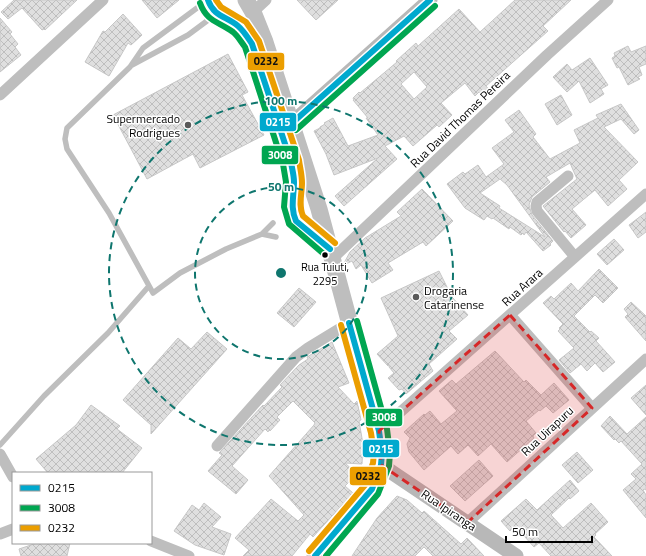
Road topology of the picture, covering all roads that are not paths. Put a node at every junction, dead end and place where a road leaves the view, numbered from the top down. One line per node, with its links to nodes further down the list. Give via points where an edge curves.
1 (103, 0): 8 (street)
2 (266, 0): 6 (street)
3 (430, 0): 9 (street)
4 (608, 0): 17 (street, Rua David Thomas Pereira)
5 (210, 4): 7 (lane, via 196,8 143,48); 7 (lane, via 188,35); 13 (main road, via 238,26 252,44 291,162 294,182 292,208)
6 (249, 6): 9 (main road, via 265,42)
7 (130, 66): 19 (lane, via 67,128 65,139 67,149 109,213)
8 (0, 95)
9 (291, 124): 12 (main road)
10 (568, 176): 18 (street, via 537,202 536,206 537,211)
11 (646, 194): 18 (street, Rua Arara)
12 (320, 209): 13 (main road, via 309,219); 17 (main road)
13 (296, 221): 17 (main road)
14 (273, 223): 15 (lane)
15 (262, 234): 16 (lane); 19 (lane, via 180,273 153,293)
16 (276, 237)
17 (331, 254): 21 (main road)
18 (576, 257): 20 (street, Rua Arara)
19 (149, 286): 25 (lane, via 108,333 44,396)
20 (510, 315): 23 (street); 24 (street, Rua Arara)
21 (349, 323): 24 (main road); 26 (street, via 296,357)
22 (646, 359): 23 (street, Rua Uirapuru)
23 (592, 408): 30 (street, Rua Uirapuru)
24 (379, 431): 28 (main road)
25 (0, 445)
26 (217, 446)
27 (0, 454): 29 (street)
28 (381, 465): 30 (street, Rua Ipiranga); 35 (main road, via 372,489)
29 (12, 475)
30 (467, 523): 36 (street, Rua Ipiranga)
31 (12, 529): 32 (street)
32 (0, 534)
33 (152, 541): 34 (street)
34 (189, 556)
35 (315, 556)
36 (516, 556)

